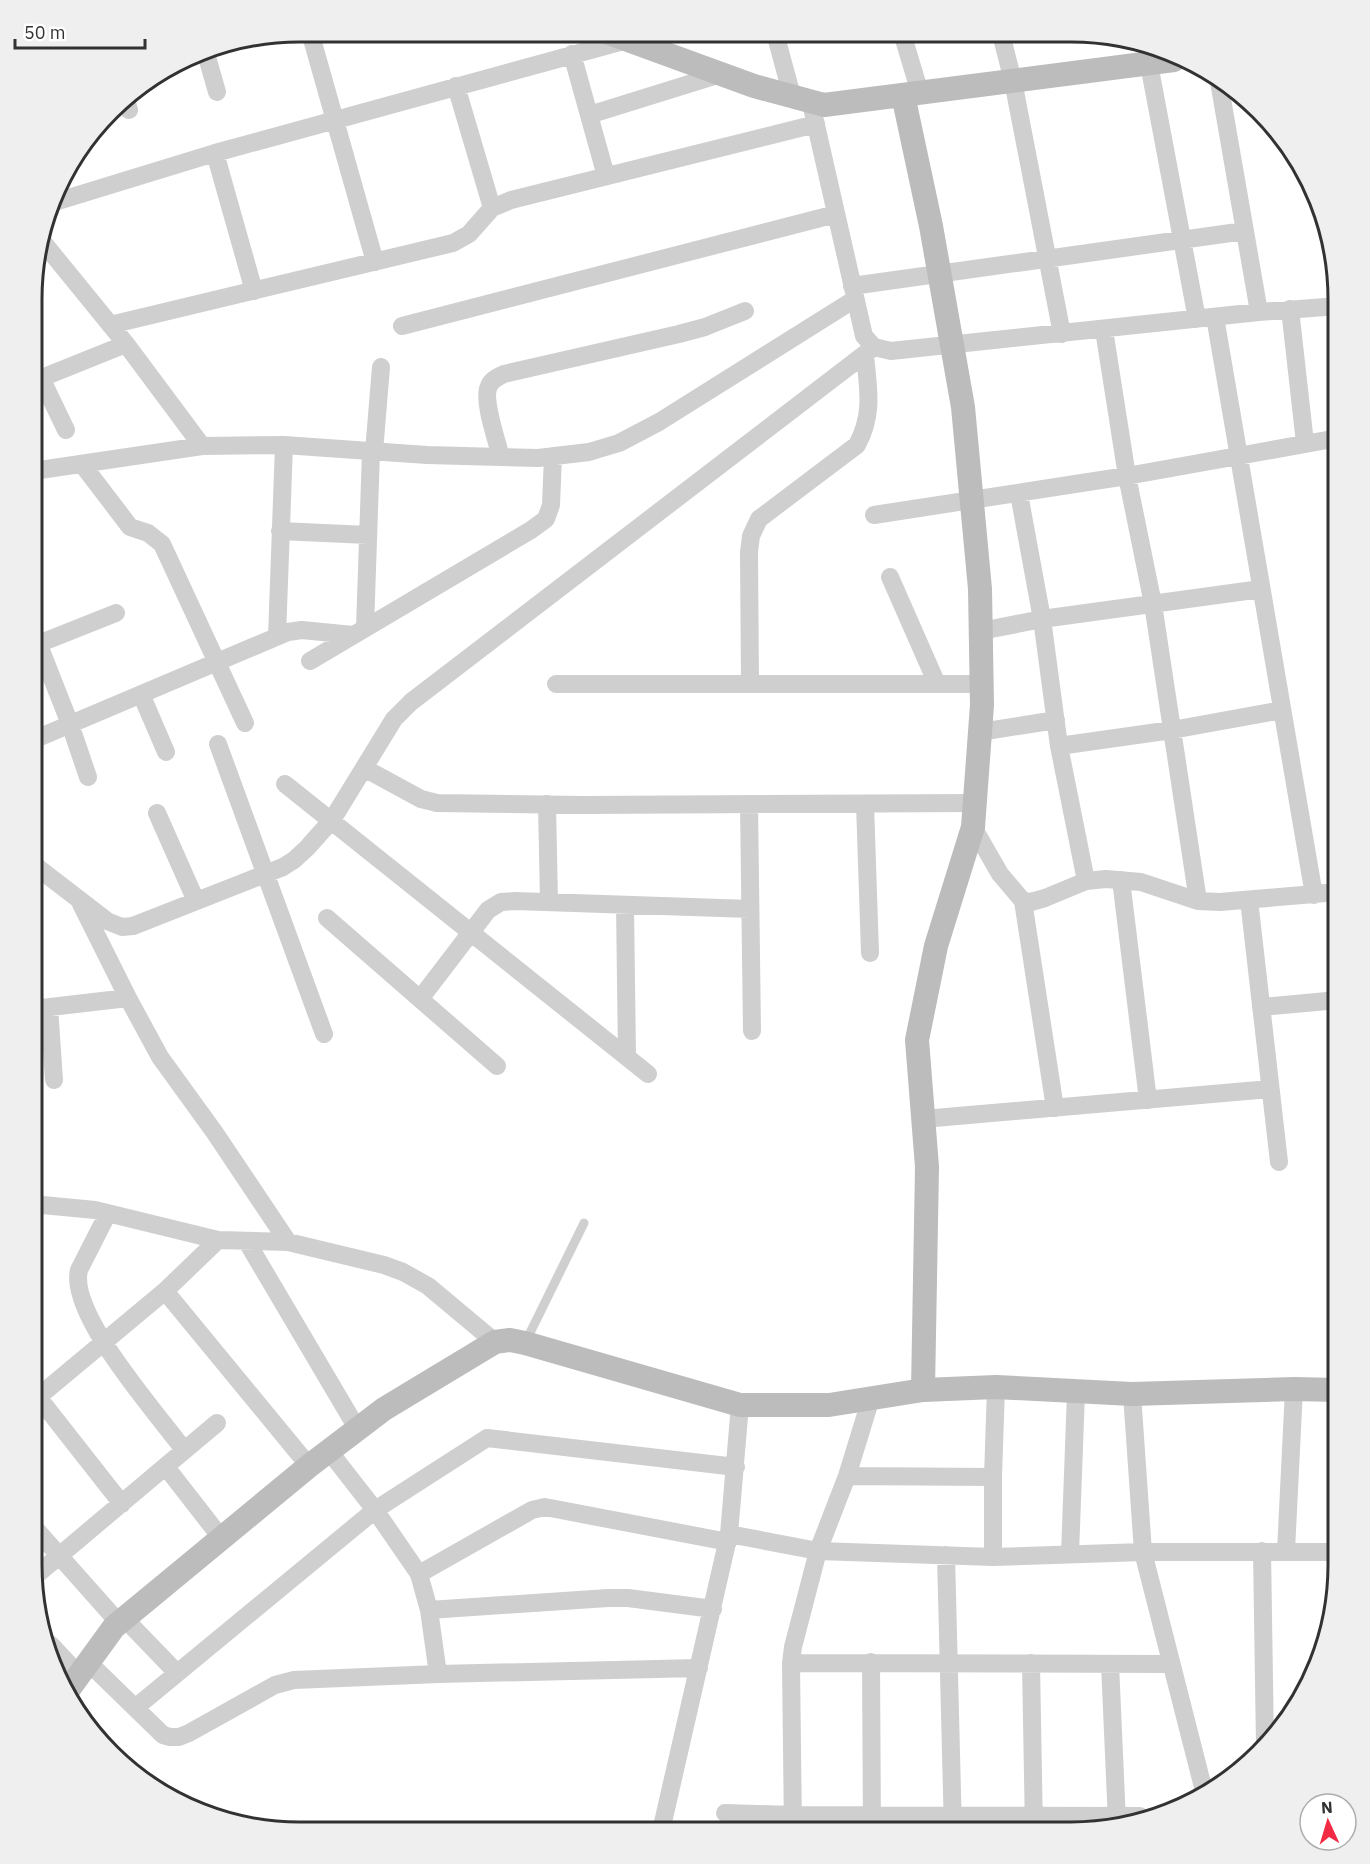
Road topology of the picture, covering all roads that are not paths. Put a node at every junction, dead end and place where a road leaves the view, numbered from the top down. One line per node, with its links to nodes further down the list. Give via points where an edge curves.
1 (313, 42): 19 (street)
2 (601, 42): 7 (street)
3 (633, 42): 11 (street)
4 (779, 42): 17 (street)
5 (903, 42): 16 (street)
6 (1003, 42): 12 (street)
7 (572, 54): 13 (street); 18 (street)
8 (208, 59): 15 (street)
9 (1164, 60): 12 (street)
10 (1166, 60): 26 (street)
11 (721, 74): 17 (street); 18 (street)
12 (1013, 81): 16 (street); 28 (street)
13 (456, 86): 19 (street); 23 (street)
14 (1220, 90): 25 (street)
15 (217, 92)
16 (911, 94): 17 (street); 30 (street)
17 (806, 107): 21 (street); 24 (street)
18 (589, 116): 21 (street)
19 (336, 119): 20 (street); 29 (street)
20 (215, 153): 22 (street); 31 (street)
21 (606, 176): 23 (street)
22 (63, 200)
23 (492, 208): 29 (street, via 468,234 453,243)
24 (836, 214): 32 (street); 39 (street)
25 (1245, 231): 26 (street); 36 (street)
26 (1182, 239): 28 (street); 37 (street)
27 (47, 248): 38 (street)
28 (1048, 258): 30 (street); 41 (street)
29 (375, 262): 31 (street)
30 (940, 274): 32 (street); 43 (street)
31 (254, 291): 38 (street)
32 (854, 292): 44 (street); 54 (street, via 659,422 619,443)
33 (1328, 307): 34 (street)
34 (1290, 309): 36 (street); 50 (street)
35 (745, 311): 56 (street, via 705,327 493,379 487,388 487,400)
36 (1259, 312): 37 (street)
37 (1206, 318): 40 (street); 55 (street)
38 (110, 325): 42 (street)
39 (402, 326)
40 (1104, 330): 41 (street); 59 (street)
41 (1062, 334): 43 (street)
42 (126, 344): 46 (street); 52 (street)
43 (952, 345): 44 (street); 61 (street, via 963,407)
44 (870, 351): 78 (street, via 866,429 857,445 759,519 751,536); 92 (street, via 411,702 394,719)
45 (381, 367): 53 (street)
46 (42, 378)
47 (42, 389): 48 (street)
48 (66, 430)
49 (1328, 440): 50 (street)
50 (1305, 443): 55 (street)
51 (284, 445): 52 (street); 53 (street); 63 (street)
52 (202, 446): 57 (street)
53 (373, 452): 56 (street); 64 (street)
54 (553, 456): 56 (street); 70 (street, via 551,506 546,519)
55 (1238, 456): 59 (street); 66 (street)
56 (501, 457)
57 (82, 464): 58 (street); 76 (street, via 130,527 148,533 162,544)
58 (42, 470)
59 (1127, 476): 60 (street); 67 (street)
60 (1019, 494): 61 (street); 69 (street)
61 (972, 501): 62 (street); 71 (street)
62 (874, 515)
63 (280, 531): 64 (street); 72 (street)
64 (368, 535): 70 (street)
65 (890, 577): 79 (street)
66 (1261, 589): 67 (street); 82 (street)
67 (1153, 604): 69 (street); 86 (street)
68 (116, 613): 73 (street)
69 (1042, 619): 71 (street); 83 (street)
70 (359, 632): 72 (street, via 302,630); 75 (street)
71 (981, 632): 80 (street)
72 (277, 636): 76 (street)
73 (42, 638)
74 (42, 657): 85 (street)
75 (310, 661)
76 (216, 663): 81 (street); 84 (street)
77 (556, 684): 78 (street)
78 (750, 684): 79 (street)
79 (936, 684): 80 (street)
80 (981, 684): 87 (street)
81 (141, 694): 85 (street); 91 (street)
82 (1282, 710): 86 (street); 106 (street)
83 (1056, 720): 87 (street); 90 (street)
84 (244, 723)
85 (70, 724): 88 (street); 93 (street)
86 (1172, 730): 90 (street); 111 (street)
87 (980, 732): 99 (street)
88 (42, 736)
89 (218, 744): 102 (street)
90 (1059, 746): 104 (street)
91 (166, 752)
92 (364, 768): 95 (street, via 421,799 437,803); 100 (street)
93 (88, 777)
94 (285, 784): 100 (street)
95 (547, 804): 96 (street); 112 (street)
96 (749, 804): 97 (street); 114 (street)
97 (865, 804): 99 (street); 117 (street)
98 (157, 813): 109 (street)
99 (974, 815): 110 (street, via 1000,874); 133 (street, via 936,945 917,1040)
100 (332, 820): 102 (street, via 294,860); 116 (street)
101 (42, 871): 108 (street)
102 (266, 874): 109 (street); 125 (street)
103 (1121, 880): 104 (street); 111 (street, via 1141,882); 131 (street)
104 (1086, 881): 110 (street, via 1045,898)
105 (1328, 893): 106 (street)
106 (1314, 895): 107 (street)
107 (1249, 900): 111 (street); 121 (street)
108 (80, 901): 109 (street, via 122,927); 118 (street)
109 (196, 901)
110 (1023, 901): 132 (street)
111 (1198, 901)
112 (549, 902): 113 (street); 116 (street, via 501,902 488,910)
113 (624, 905): 114 (street); 126 (street)
114 (750, 909): 124 (street)
115 (327, 918): 119 (street)
116 (471, 932): 119 (street); 126 (street)
117 (870, 953)
118 (128, 998): 122 (street); 140 (street, via 160,1057)
119 (420, 999): 127 (street)
120 (1328, 1001): 121 (street)
121 (1261, 1007): 130 (street)
122 (42, 1008)
123 (42, 1014): 129 (street)
124 (752, 1031)
125 (324, 1034)
126 (627, 1058): 128 (street)
127 (497, 1066)
128 (648, 1074)
129 (54, 1080)
130 (1270, 1089): 131 (street); 134 (street)
131 (1148, 1100): 132 (street)
132 (1055, 1108): 133 (street)
133 (923, 1119): 147 (street, via 927,1167)
134 (1279, 1161)
135 (42, 1205): 136 (street)
136 (108, 1213): 138 (street); 142 (street, via 77,1278 81,1299)
137 (584, 1223): 144 (lane)
138 (218, 1240): 139 (street); 141 (street)
139 (247, 1242): 140 (street); 156 (street)
140 (288, 1242): 143 (street, via 403,1272 428,1286)
141 (165, 1291): 142 (street); 159 (street)
142 (103, 1342): 150 (street); 157 (street)
143 (495, 1342): 144 (street); 156 (street)
144 (525, 1343): 153 (street)
145 (996, 1387): 147 (street); 149 (street); 163 (street)
146 (1294, 1389): 148 (street); 151 (street); 171 (street)
147 (923, 1390): 152 (street)
148 (1328, 1390)
149 (1076, 1393): 151 (street); 174 (street)
150 (42, 1394)
151 (1132, 1394): 172 (street)
152 (871, 1398): 153 (street, via 829,1405); 162 (street)
153 (740, 1405): 161 (street)
154 (42, 1408): 164 (street)
155 (217, 1423): 157 (street)
156 (358, 1430): 158 (street)
157 (184, 1450): 160 (street)
158 (329, 1451): 159 (street); 165 (street)
159 (309, 1466): 168 (street)
160 (166, 1467): 164 (street); 168 (street)
161 (735, 1467): 165 (street, via 487,1438); 167 (street)
162 (847, 1476): 163 (street); 169 (street)
163 (993, 1477): 177 (street)
164 (122, 1504): 176 (street)
165 (375, 1510): 179 (street); 191 (street)
166 (42, 1537): 176 (street)
167 (728, 1538): 169 (street); 179 (street, via 545,1507 532,1510); 180 (street)
168 (222, 1539): 182 (street)
169 (819, 1551): 175 (street); 186 (street)
170 (1262, 1551): 171 (street); 172 (street); 195 (street)
171 (1286, 1551): 173 (street)
172 (1143, 1552): 174 (street); 189 (street)
173 (1328, 1552)
174 (1070, 1554): 177 (street)
175 (946, 1555): 177 (street); 185 (street)
176 (59, 1557): 178 (street); 182 (street)
177 (993, 1557)
178 (42, 1570)
179 (419, 1574): 181 (street)
180 (713, 1609): 181 (street, via 608,1598); 190 (street)
181 (429, 1610): 192 (street)
182 (122, 1620): 191 (street); 193 (street)
183 (59, 1654): 193 (street)
184 (871, 1662): 185 (street); 186 (street); 203 (street)
185 (950, 1662): 187 (street); 204 (street)
186 (791, 1663): 202 (street)
187 (1031, 1663): 188 (street); 205 (street)
188 (1110, 1664): 189 (street); 198 (street)
189 (1172, 1664): 196 (street)
190 (699, 1668): 192 (street); 200 (street)
191 (177, 1673): 194 (street)
192 (438, 1674): 194 (street, via 284,1682 179,1737 163,1735)
193 (78, 1677): 194 (street)
194 (135, 1708)
195 (1265, 1733)
196 (1203, 1786)
197 (725, 1813): 201 (street)
198 (1117, 1818)
199 (1106, 1820): 206 (street)
200 (663, 1822)
201 (786, 1822)
202 (793, 1822)
203 (871, 1822)
204 (952, 1822)
205 (1033, 1822)
206 (1067, 1822)

